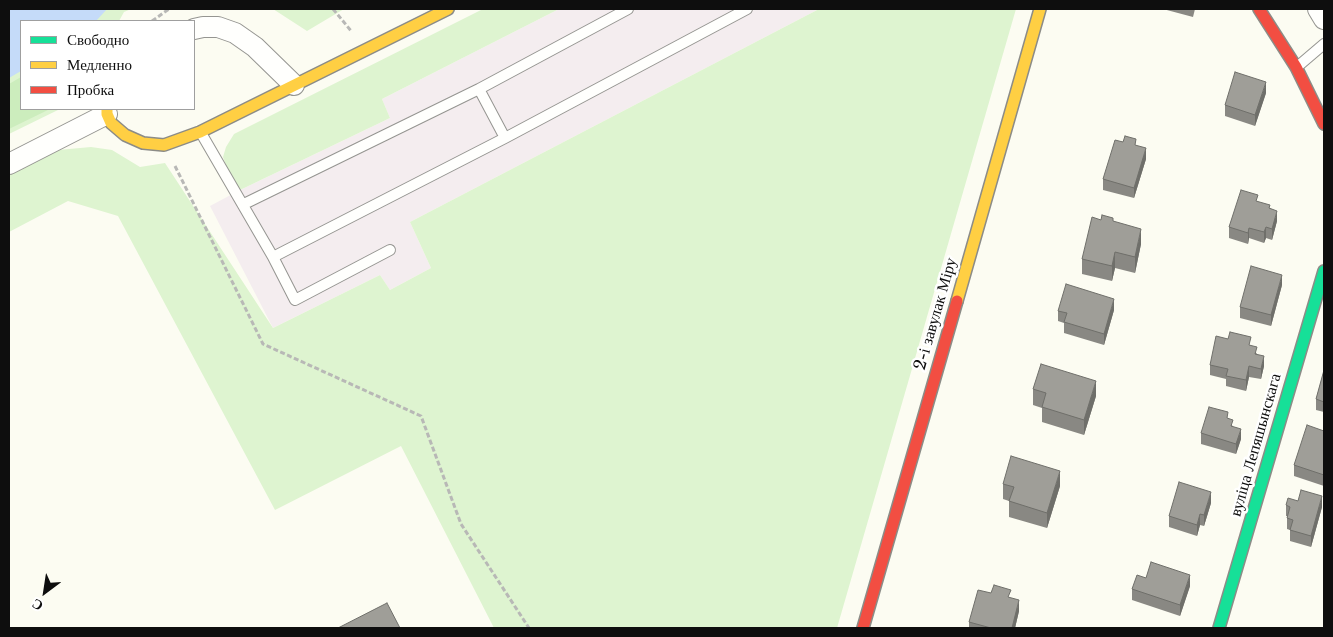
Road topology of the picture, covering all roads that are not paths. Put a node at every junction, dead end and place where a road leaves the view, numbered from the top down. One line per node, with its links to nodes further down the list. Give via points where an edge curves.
1 (448, 9): 11 (street)
2 (628, 9): 12 (lane)
3 (747, 9): 16 (lane)
4 (1040, 9): 22 (street, 2-і завулак Міру)
5 (1259, 9): 10 (street)
6 (1318, 9): 7 (street)
7 (1324, 18)
8 (195, 29): 11 (street, via 218,27 235,33 255,47)
9 (1324, 44): 10 (lane)
10 (1296, 68): 14 (street)
11 (294, 85): 15 (street)
12 (479, 89): 16 (lane); 18 (lane)
13 (107, 111): 15 (street, via 111,123 143,143 164,144); 17 (street)
14 (1324, 124)
15 (200, 132): 18 (lane)
16 (504, 138): 20 (lane)
17 (9, 164)
18 (244, 204): 20 (lane)
19 (390, 250): 20 (lane, via 295,300)
20 (273, 257)
21 (1324, 271): 23 (street, вуліца Лепяшынскага)
22 (863, 628)
23 (1218, 628)

